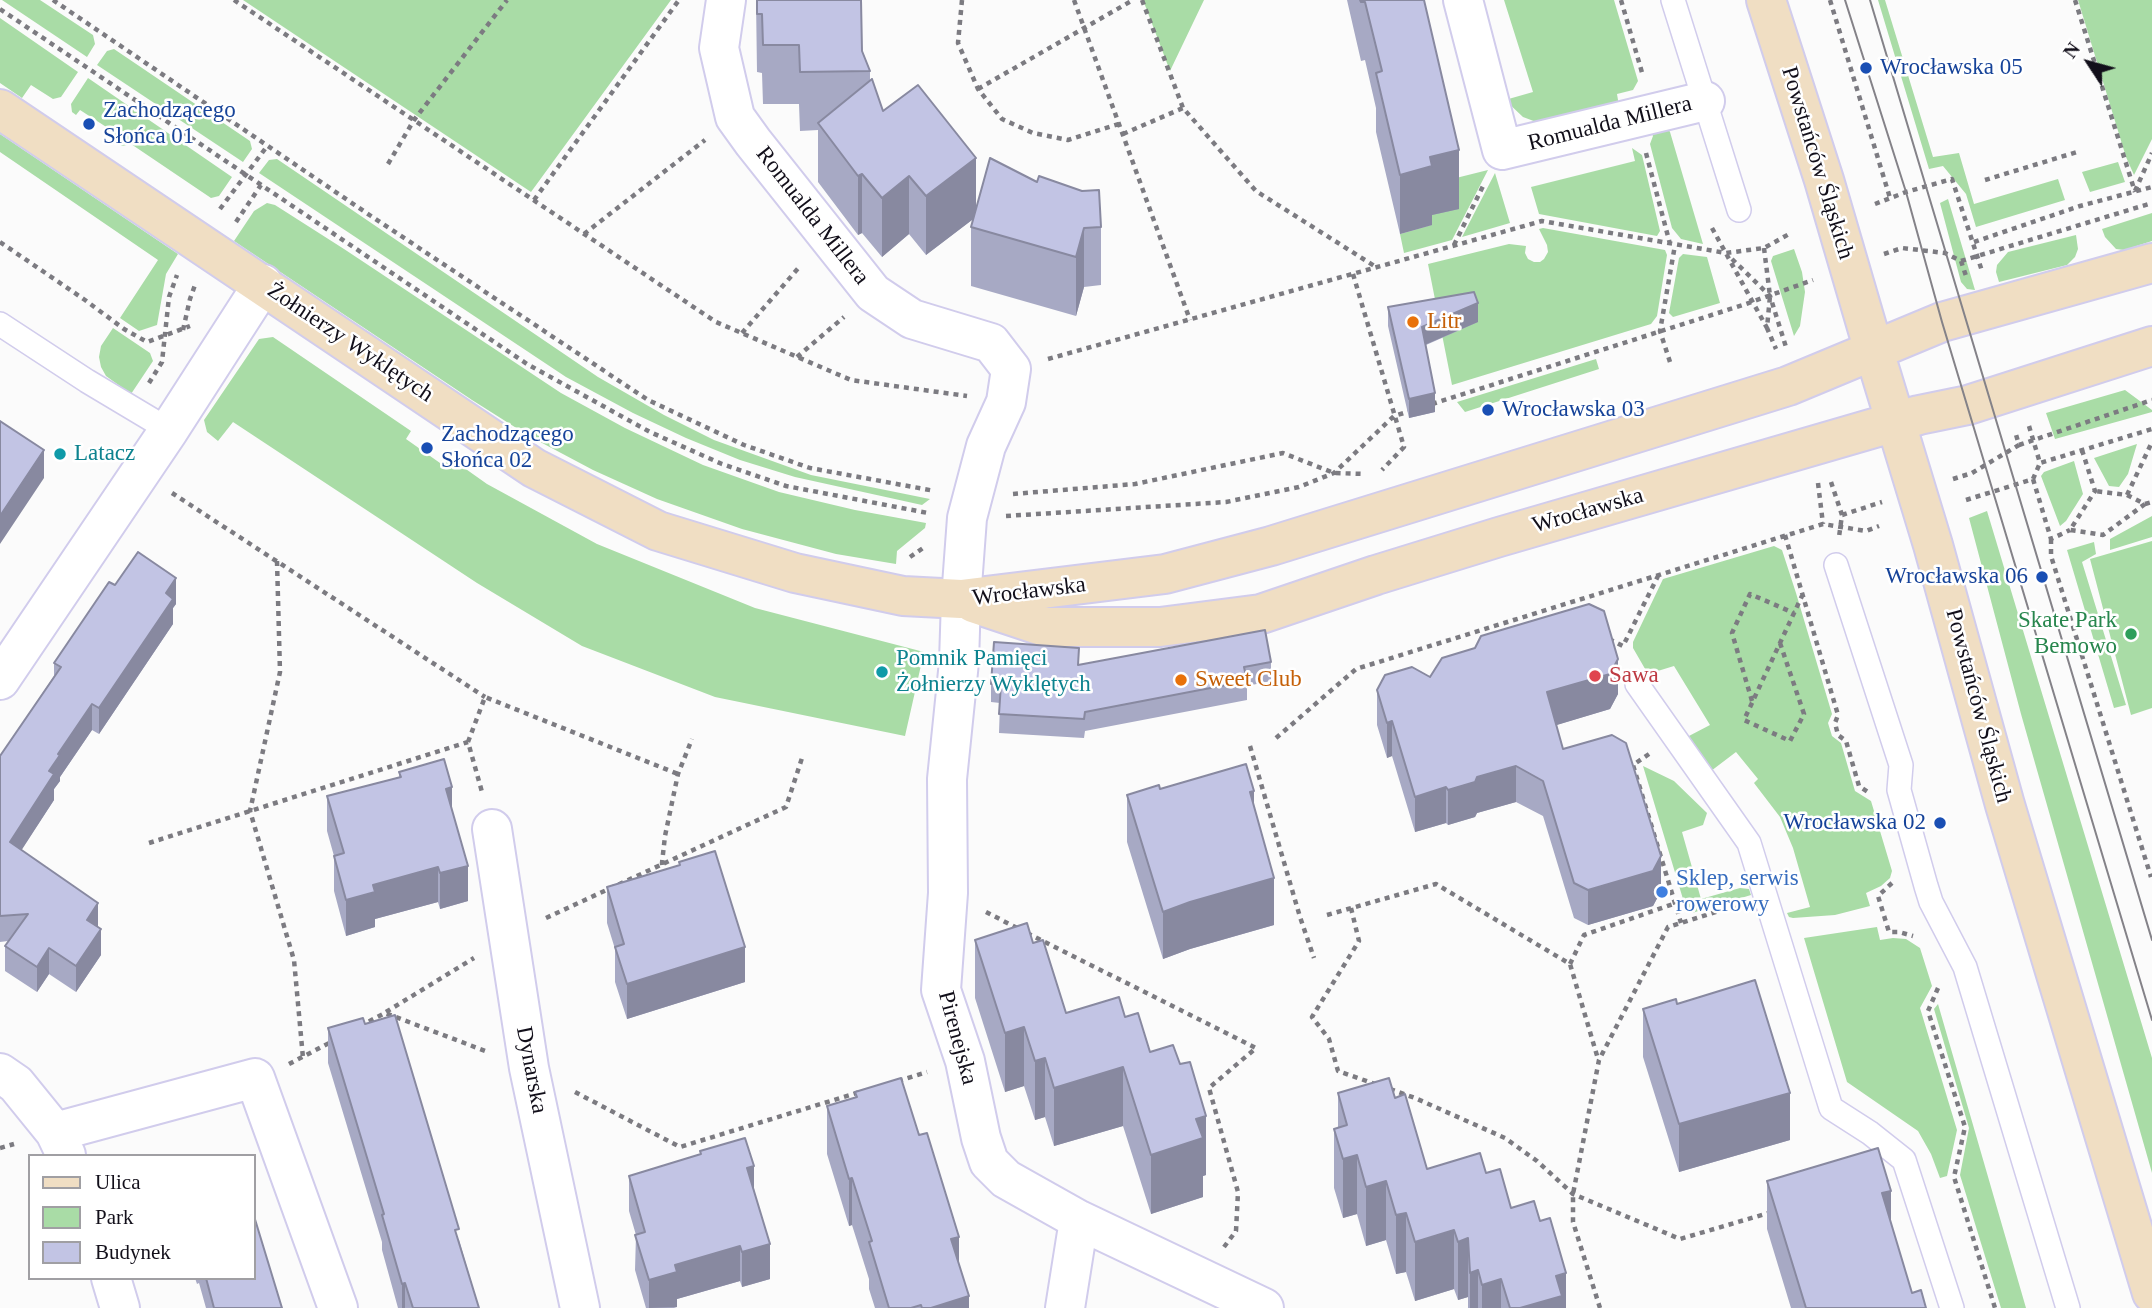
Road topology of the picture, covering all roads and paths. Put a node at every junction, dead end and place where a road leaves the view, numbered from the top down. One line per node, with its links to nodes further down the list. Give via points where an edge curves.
1 (53, 0): 92 (path, via 648,400 744,445 810,468)
2 (234, 0): 22 (path)
3 (507, 0): 22 (path)
4 (680, 0): 33 (path)
5 (726, 0): 21 (street, Romualda Millera, via 719,48)
6 (962, 0): 17 (path, via 958,43)
7 (1074, 0): 16 (path)
8 (1133, 0): 16 (path)
9 (1142, 0): 19 (path)
10 (1462, 0): 25 (street, Romualda Millera)
11 (1674, 0): 18 (lane)
12 (1766, 0): 66 (street, Powstańców Śląskich)
13 (1830, 0): 32 (path)
14 (2075, 0): 31 (path)
15 (0, 9): 45 (path, via 261,185)
16 (1084, 29): 17 (path); 23 (path)
17 (978, 89): 23 (path, via 1002,119 1033,133 1068,140)
18 (1705, 101): 25 (street, Romualda Millera); 36 (lane)
19 (1183, 108): 24 (path); 50 (path, via 1256,191)
20 (0, 109): 45 (street, Żołnierzy Wyklętych)
21 (735, 117): 38 (path); 39 (street, Romualda Millera)
22 (414, 120): 28 (path); 33 (path)
23 (1119, 124): 24 (path)
24 (1123, 134): 58 (path)
25 (1502, 150): 42 (path)
26 (2077, 152): 29 (path)
27 (2152, 153): 31 (path)
28 (388, 164)
29 (1984, 180)
30 (2152, 187): 31 (path)
31 (2135, 192): 40 (path)
32 (1890, 198): 35 (path); 40 (path, via 1952,179)
33 (534, 201): 38 (path)
34 (2152, 203): 47 (path)
35 (1875, 204)
36 (1739, 210)
37 (1791, 233): 43 (path)
38 (584, 234): 61 (path)
39 (827, 236): 56 (street, Romualda Millera); 61 (path)
40 (1974, 242): 47 (path)
41 (1675, 244): 42 (path, via 1542,221); 46 (path); 69 (path, via 1660,331)
42 (1454, 246): 50 (path)
43 (1764, 247): 46 (path); 57 (path)
44 (1892, 251): 48 (path, via 1945,253)
45 (214, 253): 55 (street, Żołnierzy Wyklętych); 63 (path, via 198,275)
46 (1726, 253): 57 (path); 60 (path)
47 (1978, 257): 48 (path); 52 (path)
48 (1961, 261): 54 (path)
49 (2152, 263): 66 (street, Wrocławska, via 1942,322)
50 (1377, 267): 51 (path)
51 (1353, 274): 58 (path); 86 (path, via 1404,447)
52 (1986, 282)
53 (1804, 283): 57 (path)
54 (1968, 283)
55 (263, 285): 77 (street); 108 (street, Żołnierzy Wyklętych, via 534,468 657,531 794,573 903,596)
56 (873, 293): 68 (path); 70 (street, Romualda Millera, via 912,319 991,343)
57 (1770, 296): 60 (path); 64 (path)
58 (1190, 320): 70 (path)
59 (0, 324): 72 (lane)
60 (1767, 328): 67 (path)
61 (741, 333): 68 (path)
62 (166, 334): 72 (path, via 162,362)
63 (182, 339)
64 (1786, 346)
65 (2152, 346): 74 (street, Wrocławska, via 1968,405)
66 (1874, 351): 74 (street, Powstańców Śląskich); 108 (street, Wrocławska, via 1788,386 1271,546 1165,574)
67 (1779, 354)
68 (797, 357): 70 (path, via 852,380)
69 (1670, 362)
70 (1008, 386): 92 (street)
71 (2152, 400): 78 (path)
72 (133, 409): 77 (lane)
73 (2027, 418): 78 (path)
74 (1896, 422): 108 (street, Wrocławska, via 1499,537 1261,614 1160,627 1045,627); 165 (street, Powstańców Śląskich)
75 (2013, 426): 80 (path)
76 (2152, 429): 82 (path)
77 (169, 430): 84 (street)
78 (2033, 440): 80 (path); 83 (path)
79 (2152, 442): 91 (path)
80 (2019, 445): 81 (path)
81 (2013, 449)
82 (2082, 450): 83 (path); 90 (path)
83 (2040, 464): 87 (path)
84 (140, 472): 104 (path); 114 (street)
85 (1367, 474): 92 (path, via 1334,472 1283,453 1135,484)
86 (1378, 475)
87 (2033, 479): 93 (path); 103 (path)
88 (1818, 483): 98 (path)
89 (1832, 486): 97 (path)
90 (2095, 491): 91 (path); 101 (path)
91 (2127, 495): 95 (path)
92 (973, 497): 108 (street, via 967,518)
93 (1966, 500)
94 (2152, 502): 95 (path)
95 (2145, 504): 101 (path, via 2103,535)
96 (1869, 507): 97 (path)
97 (1842, 515): 100 (path)
98 (1823, 524): 100 (path); 102 (path)
99 (1879, 526): 100 (path, via 1866,531)
100 (1841, 527): 105 (path)
101 (2070, 530): 103 (path)
102 (1785, 535): 106 (path); 107 (path)
103 (2052, 539): 130 (path, via 2051,556)
104 (277, 561): 116 (path); 126 (path, via 280,672)
105 (1836, 565): 174 (lane, via 1901,765 1899,790 1926,886 1965,967)
106 (1660, 574): 109 (path); 112 (path, via 1623,646)
107 (1803, 596): 110 (path); 125 (path, via 1838,715 1838,735 1846,741 1859,786)
108 (961, 599): 133 (street, Pirenejska, via 947,779)
109 (1549, 610): 111 (path); 120 (path, via 1356,669)
110 (1794, 613): 113 (path); 117 (path, via 1749,594 1731,633)
111 (1559, 615)
112 (1600, 635)
113 (1780, 643): 117 (path); 117 (path, via 1804,714 1790,741 1744,720)
114 (0, 680)
115 (1637, 684): 118 (lane)
116 (485, 696): 121 (path); 124 (path)
117 (1753, 701)
118 (1675, 737): 134 (lane, via 1749,843); 135 (path, via 1633,765)
119 (692, 738): 124 (path)
120 (1276, 738)
121 (468, 741): 126 (path); 127 (path)
122 (1250, 747): 141 (path)
123 (802, 758): 129 (path, via 786,807)
124 (678, 774): 129 (path)
125 (1875, 796)
126 (250, 811): 128 (path); 147 (path, via 294,960)
127 (492, 829): 139 (street, Dynarska)
128 (149, 843)
129 (662, 863): 132 (path); 139 (path)
130 (2151, 877)
131 (1895, 878): 140 (path, via 1878,896 1889,932)
132 (665, 888)
133 (948, 893): 149 (street, Pirenejska, via 941,990); 163 (path, via 1256,1048 1209,1088 1238,1192 1236,1231 1226,1245)
134 (1765, 897): 138 (path); 172 (lane, via 1831,1108 1904,1160)
135 (1676, 903): 138 (path); 142 (path, via 1584,935)
136 (1351, 908): 137 (path); 142 (path, via 1436,884); 154 (path, via 1359,942 1312,1017 1329,1039 1338,1071)
137 (1327, 915)
138 (1681, 923): 148 (path, via 1668,927)
139 (508, 936): 144 (path); 150 (street, Dynarska)
140 (1918, 938)
141 (1314, 958)
142 (1570, 964): 148 (path)
143 (1939, 985): 160 (path, via 1928,1011 1965,1128 1954,1177)
144 (385, 1013): 145 (path); 150 (path)
145 (350, 1032)
146 (338, 1038): 147 (path)
147 (303, 1058): 152 (path)
148 (1599, 1060): 158 (path)
149 (965, 1061): 153 (path); 162 (street, Pirenejska, via 989,1163 1006,1179)
150 (529, 1068): 156 (path, via 680,1147); 168 (street, Dynarska)
151 (0, 1073): 157 (street, via 16,1084)
152 (255, 1078): 157 (street); 167 (street)
153 (887, 1084)
154 (1377, 1085)
155 (1390, 1089): 158 (path, via 1505,1138)
156 (861, 1092)
157 (61, 1144)
158 (1573, 1194): 161 (path, via 1680,1239); 171 (path, via 1573,1222)
159 (1952, 1200): 160 (path)
160 (1964, 1208): 173 (path)
161 (1772, 1212)
162 (1079, 1220): 163 (street, Pirenejska); 169 (street)
163 (1185, 1271): 170 (street, Pirenejska)
164 (112, 1280): 166 (street)
165 (2152, 1293)
166 (120, 1308)
167 (338, 1308)
168 (580, 1308)
169 (1065, 1308)
170 (1264, 1308)
171 (1600, 1308)
172 (1952, 1308)
173 (1995, 1308)
174 (2068, 1308)

